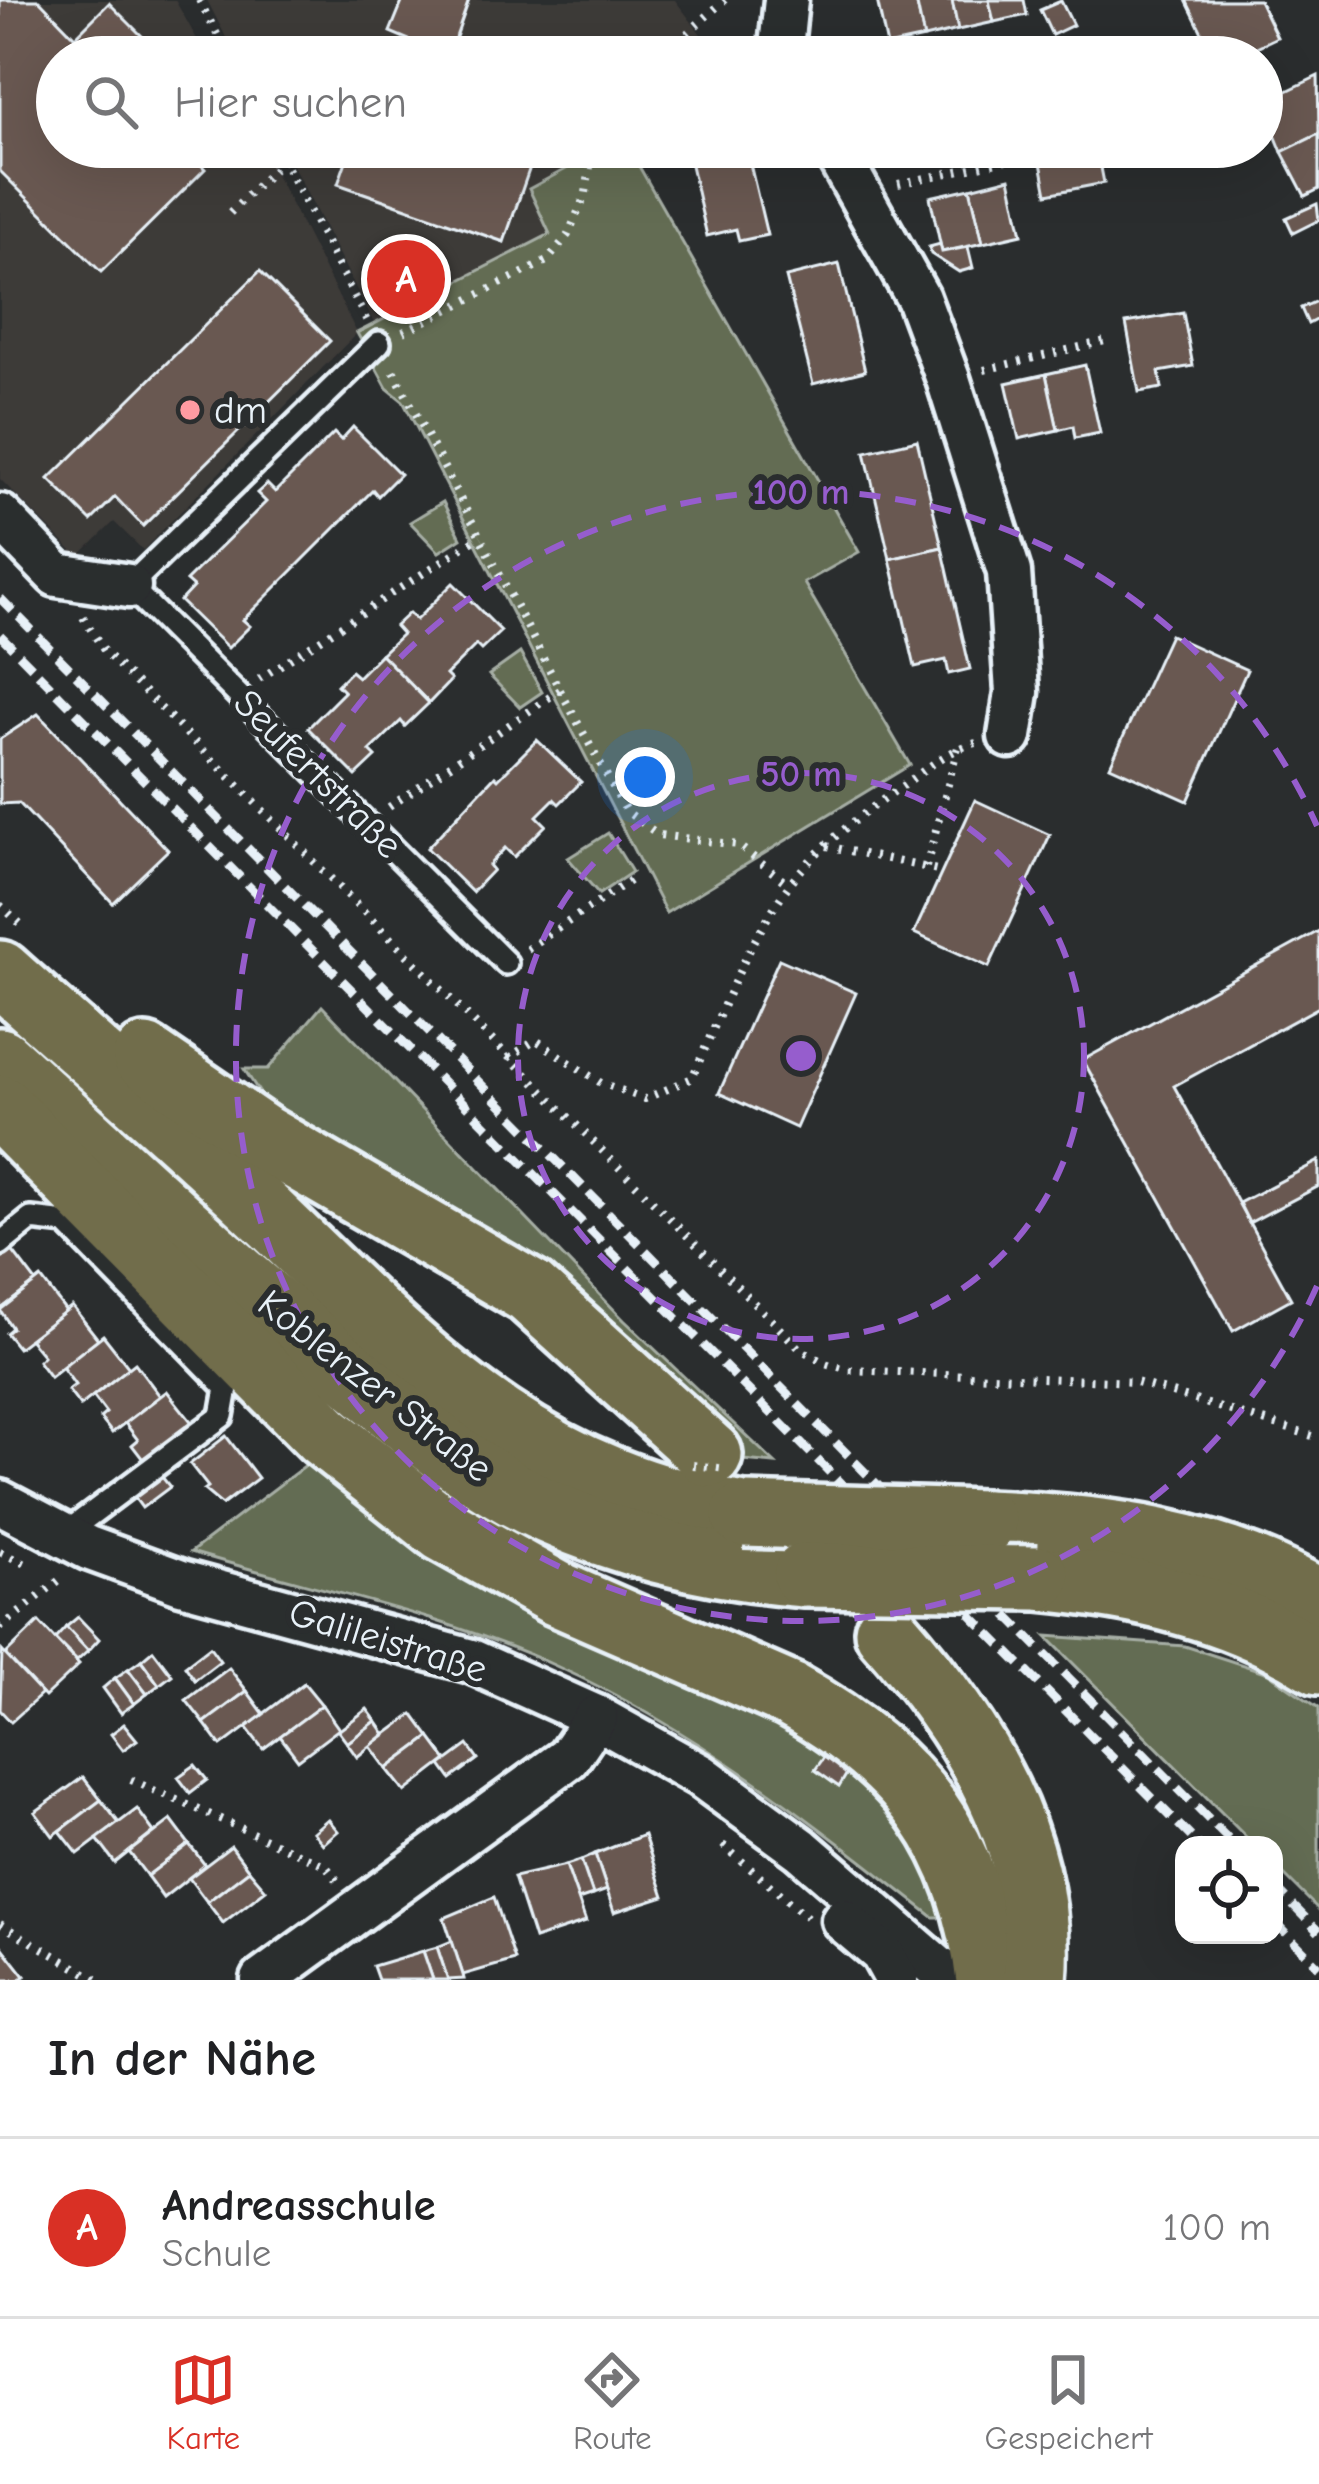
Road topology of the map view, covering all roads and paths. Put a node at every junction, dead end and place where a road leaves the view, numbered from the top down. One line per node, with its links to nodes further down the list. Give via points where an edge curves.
1 (199, 0): 4 (path)
2 (725, 0): 5 (path)
3 (787, 0): 6 (street)
4 (218, 36)
5 (685, 36)
6 (783, 36)
7 (275, 168): 13 (path)
8 (287, 168): 15 (path)
9 (590, 168): 15 (path, via 568,235 547,261)
10 (846, 168): 12 (street)
11 (971, 168): 12 (path)
12 (861, 193): 16 (street, via 918,298)
13 (230, 213)
14 (1105, 341): 16 (path)
15 (379, 344): 18 (path); 20 (lane)
16 (948, 379): 23 (street, via 1009,572 1017,692)
17 (0, 516): 19 (street)
18 (481, 536): 21 (path); 22 (path)
19 (57, 575): 20 (street); 34 (path, via 105,652)
20 (128, 586): 22 (lane, Seufertstraße)
21 (560, 690): 25 (path); 30 (path, via 626,811 659,835 738,844)
22 (238, 692): 25 (lane, Seufertstraße)
23 (1010, 736): 24 (path)
24 (958, 747): 26 (path); 27 (path)
25 (367, 823): 32 (lane, Seufertstraße)
26 (826, 846): 27 (path); 30 (path)
27 (926, 867): 28 (path)
28 (942, 871)
29 (634, 878): 32 (path)
30 (789, 885): 34 (path, via 753,940 692,1078 645,1099 601,1083 536,1040)
31 (0, 929): 39 (main road, via 180,1084 530,1292)
32 (506, 964)
33 (0, 973): 43 (main road, Koblenzer Straße, bridge, via 404,1343 494,1419 580,1467 638,1491 744,1515 1068,1526 1163,1541 1260,1571)
34 (508, 1058): 38 (path, via 782,1332 825,1364 1136,1382)
35 (0, 1060): 46 (main road, Koblenzer Straße, bridge, via 261,1298 461,1462 545,1510 689,1560 805,1575 1111,1586 1209,1609)
36 (0, 1107): 57 (main road, via 324,1435 444,1530 556,1593 790,1695 886,1760 938,1821 960,1863)
37 (0, 1244): 41 (lane, via 32,1220 66,1223 227,1388 222,1416)
38 (1319, 1438)
39 (710, 1455)
40 (0, 1502): 41 (street, Galileistraße)
41 (63, 1535): 47 (street, Galileistraße, via 181,1582 471,1661)
42 (62, 1578): 44 (path)
43 (1319, 1602)
44 (0, 1628)
45 (887, 1630): 52 (main road, via 988,1768 1016,1838)
46 (1319, 1662)
47 (596, 1717): 48 (street, Galileistraße); 50 (street, via 568,1758)
48 (700, 1774): 55 (street, Galileistraße, via 745,1836 882,1953); 56 (street, Galileistraße)
49 (131, 1780): 50 (path, via 325,1865)
50 (361, 1911): 54 (street)
51 (0, 1924): 53 (path)
52 (1042, 1965)
53 (98, 1980)
54 (263, 1980)
55 (897, 1980)
56 (952, 1980)
57 (988, 1980)

